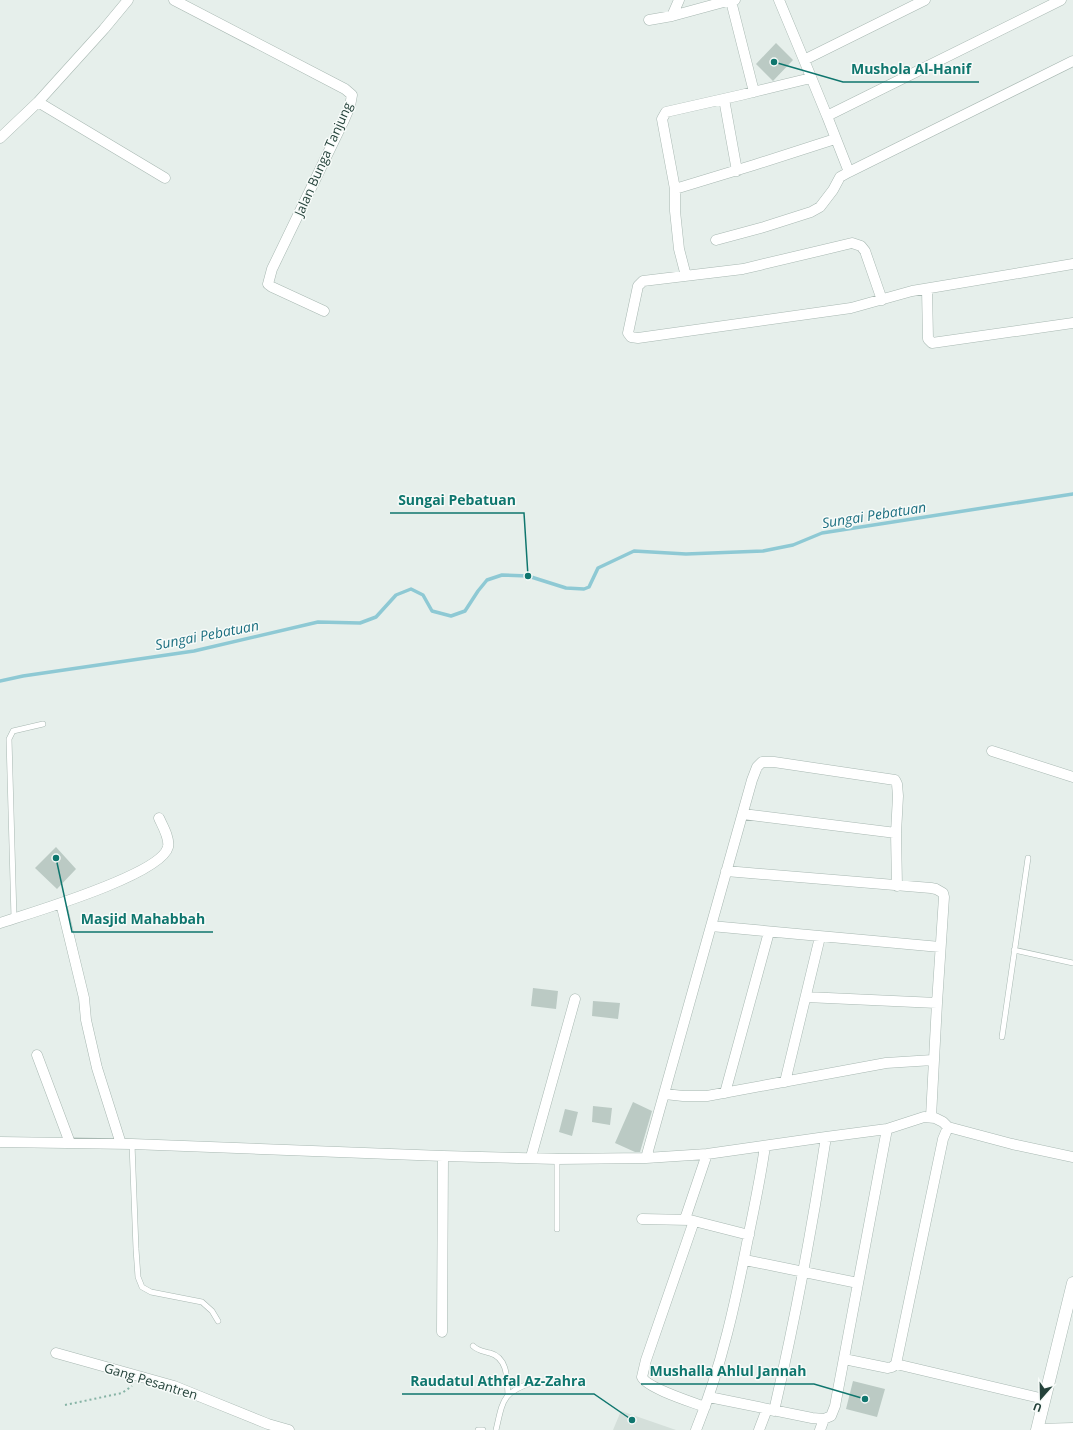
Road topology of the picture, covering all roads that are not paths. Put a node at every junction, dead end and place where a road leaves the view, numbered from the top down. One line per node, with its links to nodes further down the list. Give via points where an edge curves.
1 (128, 0): 15 (street)
2 (174, 0): 28 (street, Jalan Bunga Tanjung, via 352,95 344,120 268,280 272,288)
3 (679, 0): 8 (street)
4 (732, 0): 8 (street); 13 (street)
5 (925, 0): 10 (street)
6 (1061, 0): 16 (street)
7 (782, 1): 10 (street)
8 (672, 16): 9 (street)
9 (649, 20)
10 (804, 60): 12 (street)
11 (1073, 61): 20 (street)
12 (811, 78): 13 (street); 16 (street)
13 (754, 92): 14 (street)
14 (724, 99): 19 (street); 22 (street, via 666,112 664,115 662,119)
15 (38, 102): 17 (street); 21 (street)
16 (827, 116): 18 (street)
17 (0, 138)
18 (835, 139): 19 (street); 20 (street)
19 (737, 171): 22 (street)
20 (849, 172): 23 (street, via 840,177 820,207 811,212)
21 (166, 178)
22 (674, 189): 25 (street, via 679,249)
23 (716, 240)
24 (1073, 264): 26 (street)
25 (686, 276): 27 (street, via 743,269 852,243 861,246 864,251); 27 (street, via 640,282 629,324 629,335 638,338 791,317 851,308)
26 (927, 289): 27 (street); 29 (street, via 928,340 932,343)
27 (882, 300)
28 (324, 311)
29 (1073, 323)
30 (43, 724): 40 (lane, via 13,731 9,739)
31 (992, 751): 32 (street)
32 (1073, 777)
33 (743, 814): 35 (street); 35 (street, via 757,767 766,761 895,780 898,796); 37 (street)
34 (158, 818): 39 (street, via 168,843 158,860 121,880)
35 (896, 833): 38 (street)
36 (1028, 858): 46 (lane)
37 (726, 871): 38 (street); 42 (street)
38 (897, 886): 45 (street, via 931,888 943,893)
39 (61, 903): 40 (street); 63 (street, via 84,998 86,1020 97,1068)
40 (14, 918): 41 (street)
41 (0, 923)
42 (711, 926): 43 (street); 56 (street)
43 (769, 932): 44 (street); 55 (street)
44 (820, 937): 45 (street); 48 (street)
45 (940, 948): 50 (street)
46 (1014, 950): 47 (lane); 51 (lane)
47 (1073, 963)
48 (806, 997): 50 (street); 54 (street)
49 (575, 999): 68 (street)
50 (937, 1003): 53 (street)
51 (1002, 1037)
52 (37, 1055): 62 (street)
53 (933, 1060): 54 (street, via 886,1063); 57 (street)
54 (785, 1082): 55 (street)
55 (725, 1093): 56 (street, via 696,1097)
56 (665, 1094): 70 (street)
57 (931, 1117): 58 (street); 59 (street, via 919,1118)
58 (948, 1127): 69 (street); 85 (street, via 943,1139)
59 (887, 1129): 60 (street); 78 (street)
60 (826, 1138): 65 (street); 77 (street)
61 (0, 1142): 62 (street)
62 (70, 1143): 63 (street)
63 (121, 1144): 64 (street)
64 (132, 1144): 67 (street); 80 (lane, via 136,1249 138,1277 142,1287 151,1292 202,1302)
65 (765, 1146): 66 (street); 75 (street)
66 (707, 1154): 70 (street); 73 (street)
67 (443, 1156): 68 (street); 81 (street)
68 (532, 1157): 71 (street)
69 (1073, 1157)
70 (646, 1158): 71 (street)
71 (557, 1159): 74 (lane)
72 (642, 1219): 73 (street)
73 (690, 1220): 75 (street); 90 (street, via 642,1377 655,1388)
74 (557, 1229)
75 (749, 1235): 76 (street)
76 (745, 1260): 77 (street); 88 (street, via 722,1357)
77 (804, 1271): 78 (street); 91 (street)
78 (858, 1283): 84 (street)
79 (1072, 1291): 89 (street)
80 (218, 1321)
81 (442, 1332)
82 (472, 1346): 87 (lane, via 498,1356 504,1364)
83 (56, 1353): 94 (street, Gang Pesantren, via 174,1386)
84 (844, 1359): 85 (street, via 888,1368); 92 (street, via 833,1412)
85 (896, 1364): 89 (street)
86 (534, 1382): 87 (lane, via 517,1387)
87 (508, 1395): 97 (lane, via 502,1405)
88 (709, 1397): 90 (street); 91 (street)
89 (1044, 1399): 101 (street)
90 (705, 1407): 98 (street)
91 (770, 1410): 92 (street); 99 (street)
92 (824, 1419): 100 (street)
93 (1073, 1428): 101 (street)
94 (289, 1430)
95 (478, 1430): 96 (lane)
96 (483, 1430)
97 (496, 1430)
98 (696, 1430)
99 (759, 1430)
100 (820, 1430)
101 (1037, 1430)

